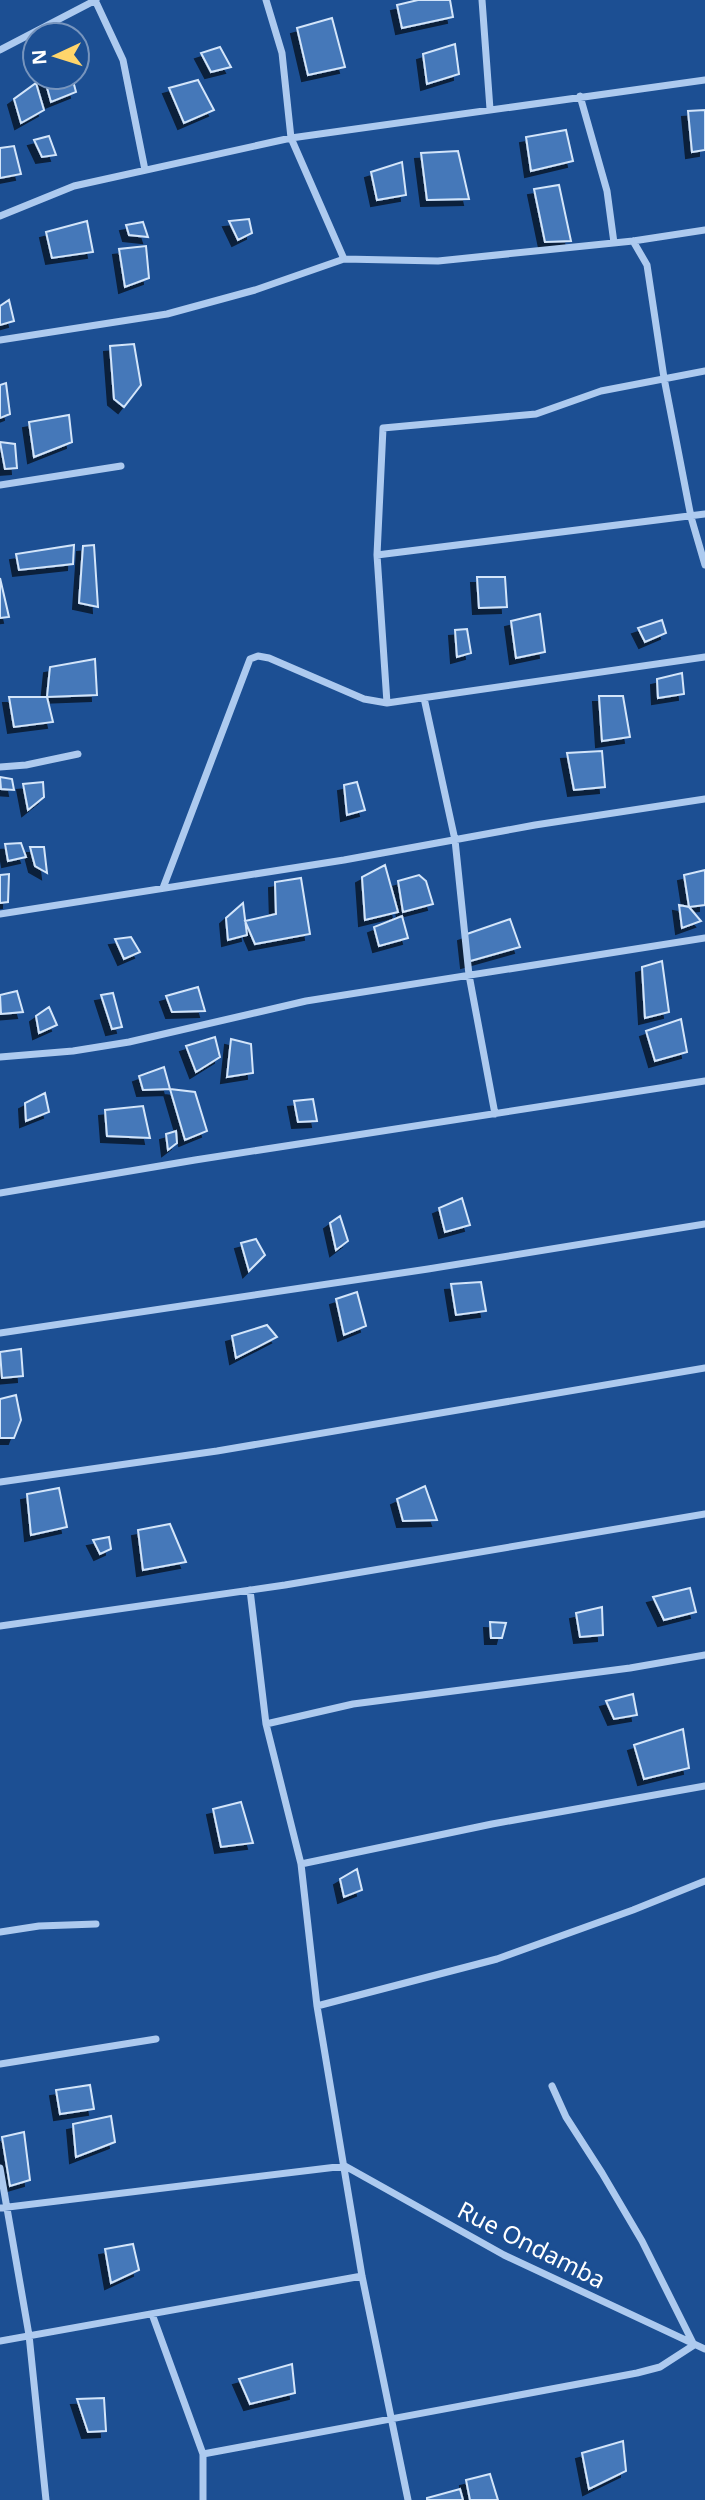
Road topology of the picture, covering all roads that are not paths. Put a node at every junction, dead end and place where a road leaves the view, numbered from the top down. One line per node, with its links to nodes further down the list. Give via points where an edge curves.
1 (95, 0): 4 (street); 9 (street, via 123,60)
2 (266, 0): 8 (street, via 282,53)
3 (482, 0): 7 (street)
4 (0, 50)
5 (705, 80): 6 (street)
6 (580, 96): 7 (street); 13 (street, via 607,191)
7 (490, 108): 8 (street)
8 (290, 138): 9 (street); 14 (street)
9 (145, 170): 10 (street, via 74,186)
10 (0, 216)
11 (705, 230): 12 (street)
12 (633, 241): 13 (street); 17 (street, via 647,265)
13 (614, 243): 14 (street, via 438,261)
14 (344, 259): 15 (street, via 167,314)
15 (0, 340)
16 (705, 371): 17 (street)
17 (664, 378): 21 (street); 22 (street, via 601,391 536,414 383,428)
18 (121, 466): 19 (street)
19 (0, 485)
20 (705, 514): 21 (street)
21 (691, 517): 22 (street); 23 (street)
22 (377, 555): 26 (street)
23 (705, 565)
24 (705, 656): 25 (street)
25 (424, 698): 26 (street); 30 (street)
26 (387, 704): 31 (street, via 364,699 269,658 250,659)
27 (78, 754): 28 (street)
28 (0, 767)
29 (705, 799): 30 (street)
30 (454, 840): 31 (street); 34 (street)
31 (163, 888): 32 (street)
32 (0, 915)
33 (705, 938): 34 (street)
34 (469, 975): 35 (street, via 306,1001 128,1042); 37 (street)
35 (0, 1056)
36 (705, 1081): 37 (street)
37 (495, 1114): 38 (street)
38 (0, 1193)
39 (705, 1224): 40 (street)
40 (0, 1333)
41 (705, 1368): 42 (street, via 217,1451)
42 (0, 1482)
43 (705, 1514): 44 (street)
44 (250, 1591): 45 (street); 47 (street)
45 (0, 1626)
46 (705, 1655): 47 (street, via 353,1704)
47 (266, 1724): 49 (street)
48 (705, 1786): 49 (street)
49 (301, 1864): 53 (street)
50 (705, 1881): 53 (street, via 497,1959)
51 (96, 1924): 52 (street)
52 (0, 1931)
53 (317, 2006): 57 (street)
54 (156, 2039): 55 (street)
55 (0, 2064)
56 (552, 2086): 64 (street, via 642,2241)
57 (345, 2166): 59 (street); 60 (street); 64 (street, Rue Ondamba, via 503,2255)
58 (0, 2168): 59 (street)
59 (4, 2207): 62 (street)
60 (362, 2276): 61 (street); 66 (street)
61 (152, 2314): 62 (street); 67 (street)
62 (29, 2335): 63 (street); 68 (street)
63 (0, 2341)
64 (694, 2345): 65 (street, Rue Ondamba); 66 (street, via 660,2367 638,2373)
65 (705, 2349)
66 (391, 2418): 67 (street); 70 (street)
67 (203, 2454): 69 (street)
68 (46, 2500)
69 (203, 2500)
70 (408, 2500)

